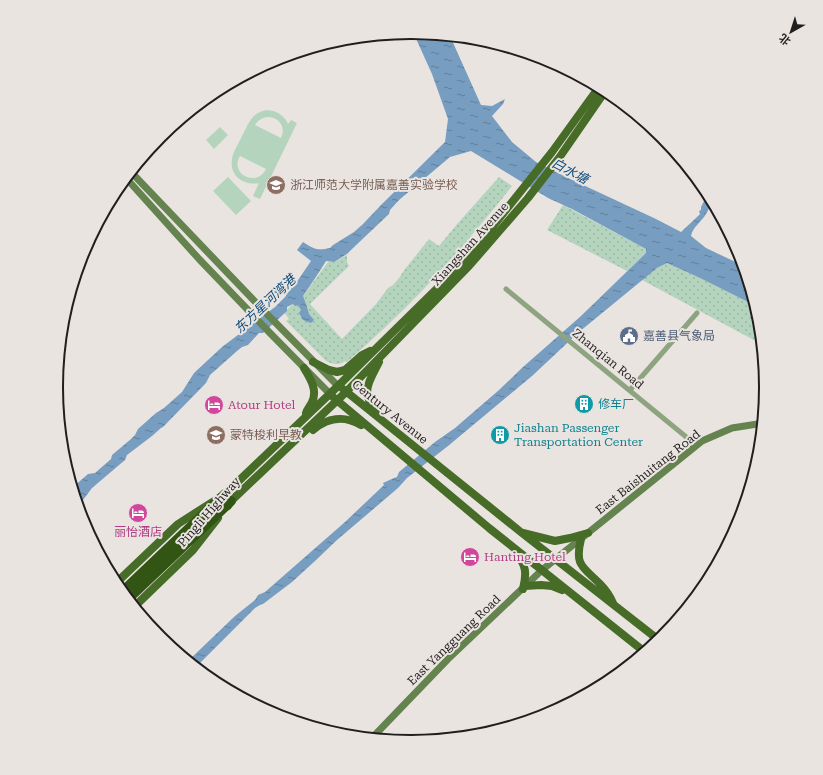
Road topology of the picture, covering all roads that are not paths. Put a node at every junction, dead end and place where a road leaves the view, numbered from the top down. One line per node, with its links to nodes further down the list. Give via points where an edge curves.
1 (595, 92): 7 (main road, Xiangshan Avenue, via 552,152 466,260)
2 (602, 96): 8 (main road, Xiangshan Avenue, via 528,198 469,266)
3 (135, 176): 9 (main road, Century Avenue)
4 (130, 182): 10 (main road, Century Avenue)
5 (506, 289): 12 (street, Zhanqian Road)
6 (697, 313): 12 (street)
7 (378, 347): 9 (main road, via 362,355 345,370 337,372); 11 (main road, Xiangshan Avenue)
8 (383, 354): 13 (main road, Xiangshan Avenue); 17 (main road, via 368,383 367,393 370,404)
9 (313, 362): 11 (main road, Century Avenue)
10 (304, 368): 14 (main road, Century Avenue); 16 (main road, via 314,386 314,394 313,401)
11 (338, 386): 13 (main road, Century Avenue); 14 (main road, Xiangshan Avenue)
12 (630, 390): 20 (street, Zhanqian Road)
13 (346, 392): 15 (main road, Xiangshan Avenue); 17 (main road, Century Avenue)
14 (330, 394): 15 (main road, Century Avenue); 16 (main road, Pingli Highway)
15 (337, 401): 19 (main road, Century Avenue); 21 (main road, Pingli Highway)
16 (301, 421): 22 (main road, Pingli Highway)
17 (383, 422): 24 (main road, Century Avenue)
18 (758, 424): 20 (main road, East Baishuitang Road, via 732,428)
19 (375, 432): 21 (main road, via 348,419 329,420); 23 (main road, Century Avenue)
20 (696, 445): 25 (main road, East Baishuitang Road)
21 (289, 446): 22 (main road, Pingli Highway)
22 (228, 497): 28 (highway); 30 (main road, Pingli Highway, via 178,524); 35 (main road, Pingli Highway, via 193,550)
23 (489, 528): 29 (main road, Century Avenue); 31 (main road, via 522,560 526,574)
24 (522, 533): 25 (main road, via 556,541); 27 (main road, Century Avenue)
25 (588, 533): 26 (main road, East Baishuitang Road)
26 (581, 539): 27 (main road, East Baishuitang Road); 36 (main road, via 578,550 581,564 608,592)
27 (556, 560): 29 (main road, East Yangguang Road); 36 (main road, Century Avenue)
28 (152, 570): 32 (highway); 34 (highway)
29 (542, 570): 31 (main road, East Yangguang Road); 33 (main road, Century Avenue)
30 (121, 579)
31 (524, 587): 33 (main road, via 552,586); 39 (main road, East Yangguang Road, via 448,659)
32 (127, 588)
33 (570, 593): 38 (main road, Century Avenue)
34 (131, 595)
35 (137, 603)
36 (615, 606): 37 (main road, Century Avenue)
37 (655, 637)
38 (642, 649)
39 (376, 734)

